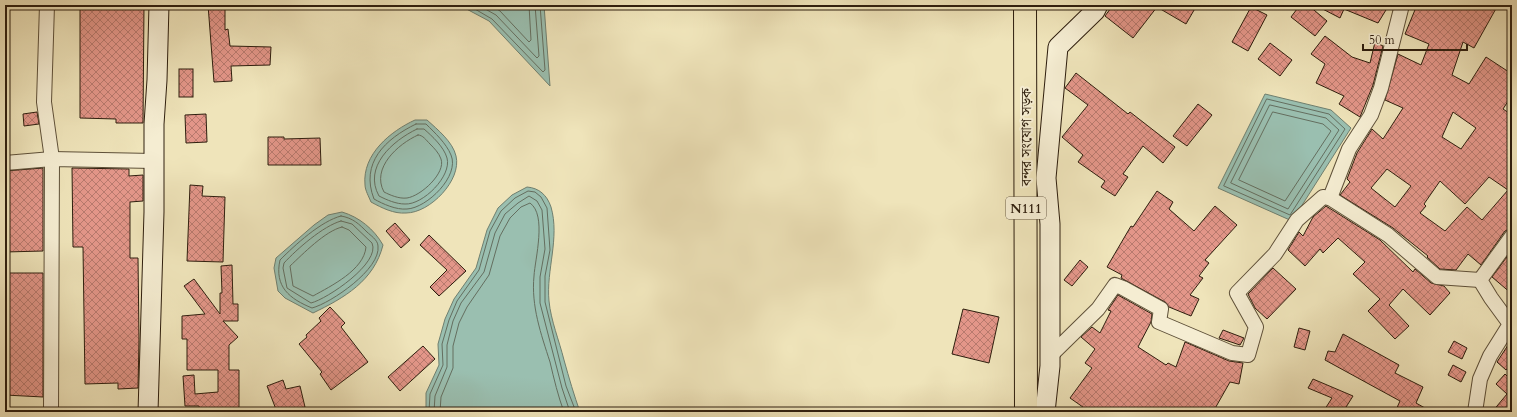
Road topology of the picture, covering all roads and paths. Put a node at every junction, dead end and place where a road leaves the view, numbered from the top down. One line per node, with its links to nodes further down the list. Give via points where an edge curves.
1 (47, 5): 6 (street, via 44,102)
2 (159, 5): 7 (street)
3 (1026, 5): 15 (highway, বন্দর সংযোগ সড়ক / N111)
4 (1098, 5): 12 (street, via 1058,47 1046,178 1050,224)
5 (1402, 5): 9 (street, via 1381,88 1350,149)
6 (52, 159): 7 (street); 8 (street); 13 (street)
7 (153, 161): 14 (street, via 154,212)
8 (5, 162)
9 (1330, 198): 11 (street, via 1388,235 1437,277); 12 (street, via 1323,197 1296,220 1275,254 1237,293 1256,327 1248,355 1232,353 1159,322 1161,309 1115,285 1098,309)
10 (1512, 236): 11 (street)
11 (1480, 280): 17 (street, via 1510,324 1490,356 1480,380)
12 (1050, 357): 16 (street)
13 (52, 412)
14 (148, 412)
15 (1026, 412)
16 (1045, 412)
17 (1475, 412)

